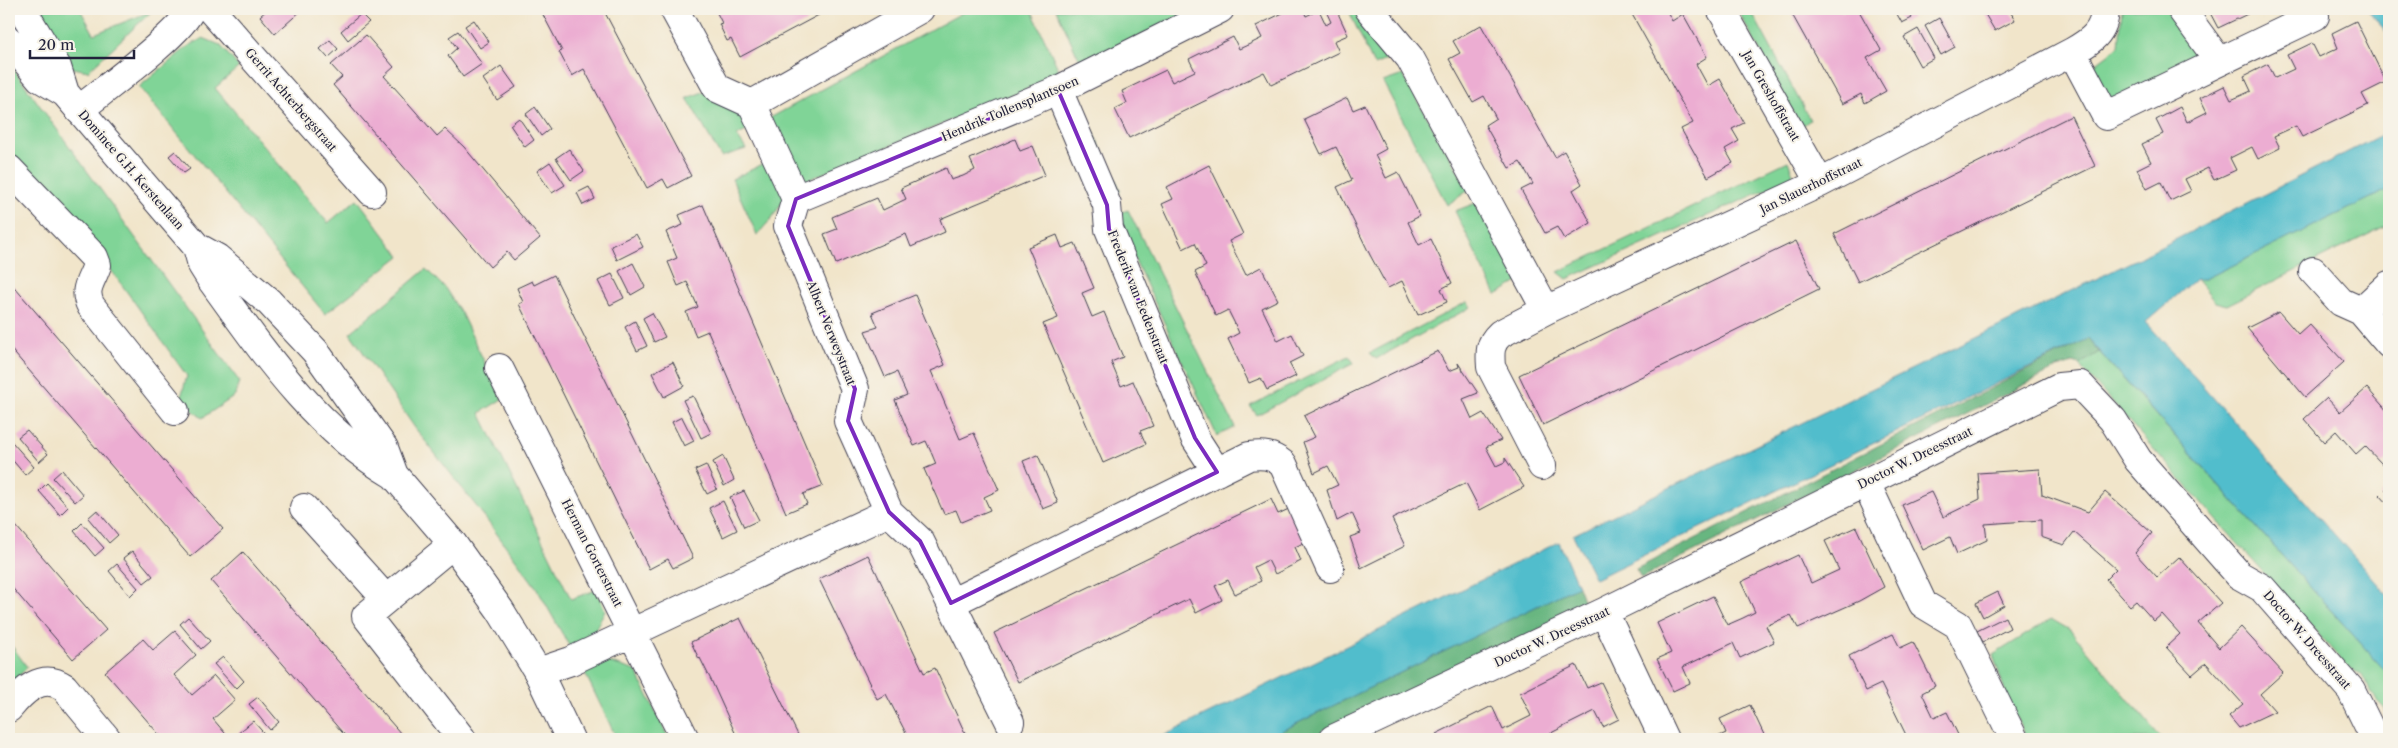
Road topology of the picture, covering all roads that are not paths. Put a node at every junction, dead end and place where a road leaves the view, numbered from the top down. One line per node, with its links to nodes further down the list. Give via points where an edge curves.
1 (22, 9): 16 (street, Dominee G.H. Kerstenlaan, via 57,67)
2 (191, 9): 16 (street, via 189,16 172,33)
3 (210, 9): 20 (street, Gerrit Achterbergstraat)
4 (674, 9): 17 (street, via 717,88)
5 (920, 9): 17 (street)
6 (1220, 9): 15 (street, Hendrik Tollensplantsoen)
7 (1369, 9): 25 (street, via 1410,58)
8 (1721, 9): 19 (street, Jan Greshoffstraat)
9 (2105, 9): 13 (street, Jan Slauerhoffstraat, via 2105,20 2098,33 2089,43)
10 (2181, 9): 14 (street)
11 (2314, 16): 14 (street)
12 (9, 41): 16 (street, Dominee G.H. Kerstenlaan, via 40,78)
13 (2072, 52): 14 (street, via 2106,116); 19 (street, Jan Slauerhoffstraat)
14 (2219, 61)
15 (1058, 90): 21 (street, Hendrik Tollensplantsoen); 31 (street, Frederik van Eedenstraat, via 1107,205 1109,229 1195,438)
16 (72, 101): 22 (street, Dominee G.H. Kerstenlaan)
17 (752, 104): 21 (street)
18 (9, 169): 29 (street, via 94,258 97,265 86,293 90,306)
19 (1820, 183): 25 (street, Jan Slauerhoffstraat)
20 (372, 192)
21 (796, 199): 35 (street, Albert Verweystraat, via 788,226 854,389 848,421)
22 (197, 247): 32 (street, Dominee G.H. Kerstenlaan, via 202,265 212,281 290,384 340,436); 32 (street, Dominee G.H. Kerstenlaan, via 217,258 269,302 315,351 384,448)
23 (2313, 271): 26 (street, via 2341,302)
24 (2389, 285): 26 (street)
25 (1546, 310): 30 (street, Jan Slauerhoffstraat, via 1500,334 1490,349 1491,367)
26 (2361, 311): 27 (street)
27 (2389, 344)
28 (499, 368): 41 (street, Herman Gorterstraat)
29 (175, 411)
30 (1542, 466)
31 (1217, 472): 37 (street, via 1249,456 1276,458 1284,464); 39 (street)
32 (394, 475): 36 (street, Dominee G.H. Kerstenlaan)
33 (1866, 483): 40 (street, Doctor W. Dreesstraat); 51 (street, via 1923,604 1958,625); 52 (street, Doctor W. Dreesstraat, via 2058,387 2080,385 2113,420 2138,460 2239,575 2262,588 2351,690)
34 (304, 508): 38 (street)
35 (889, 512): 39 (street, Albert Verweystraat, via 920,541); 41 (street)
36 (453, 544): 38 (street); 42 (street, Dominee G.H. Kerstenlaan, via 500,610)
37 (1330, 568)
38 (386, 599): 46 (street, via 366,616)
39 (951, 603): 44 (street, Albert Verweystraat)
40 (1604, 612): 49 (street, Doctor W. Dreesstraat); 50 (street)
41 (632, 632): 42 (street, via 571,662); 48 (street, Herman Gorterstraat)
42 (538, 672): 47 (street, Dominee G.H. Kerstenlaan)
43 (9, 708): 45 (street, via 38,682 56,682 64,687)
44 (1010, 722)
45 (107, 739)
46 (462, 739)
47 (570, 739)
48 (685, 739)
49 (1333, 739)
50 (1664, 739)
51 (2014, 739)
52 (2375, 739)

